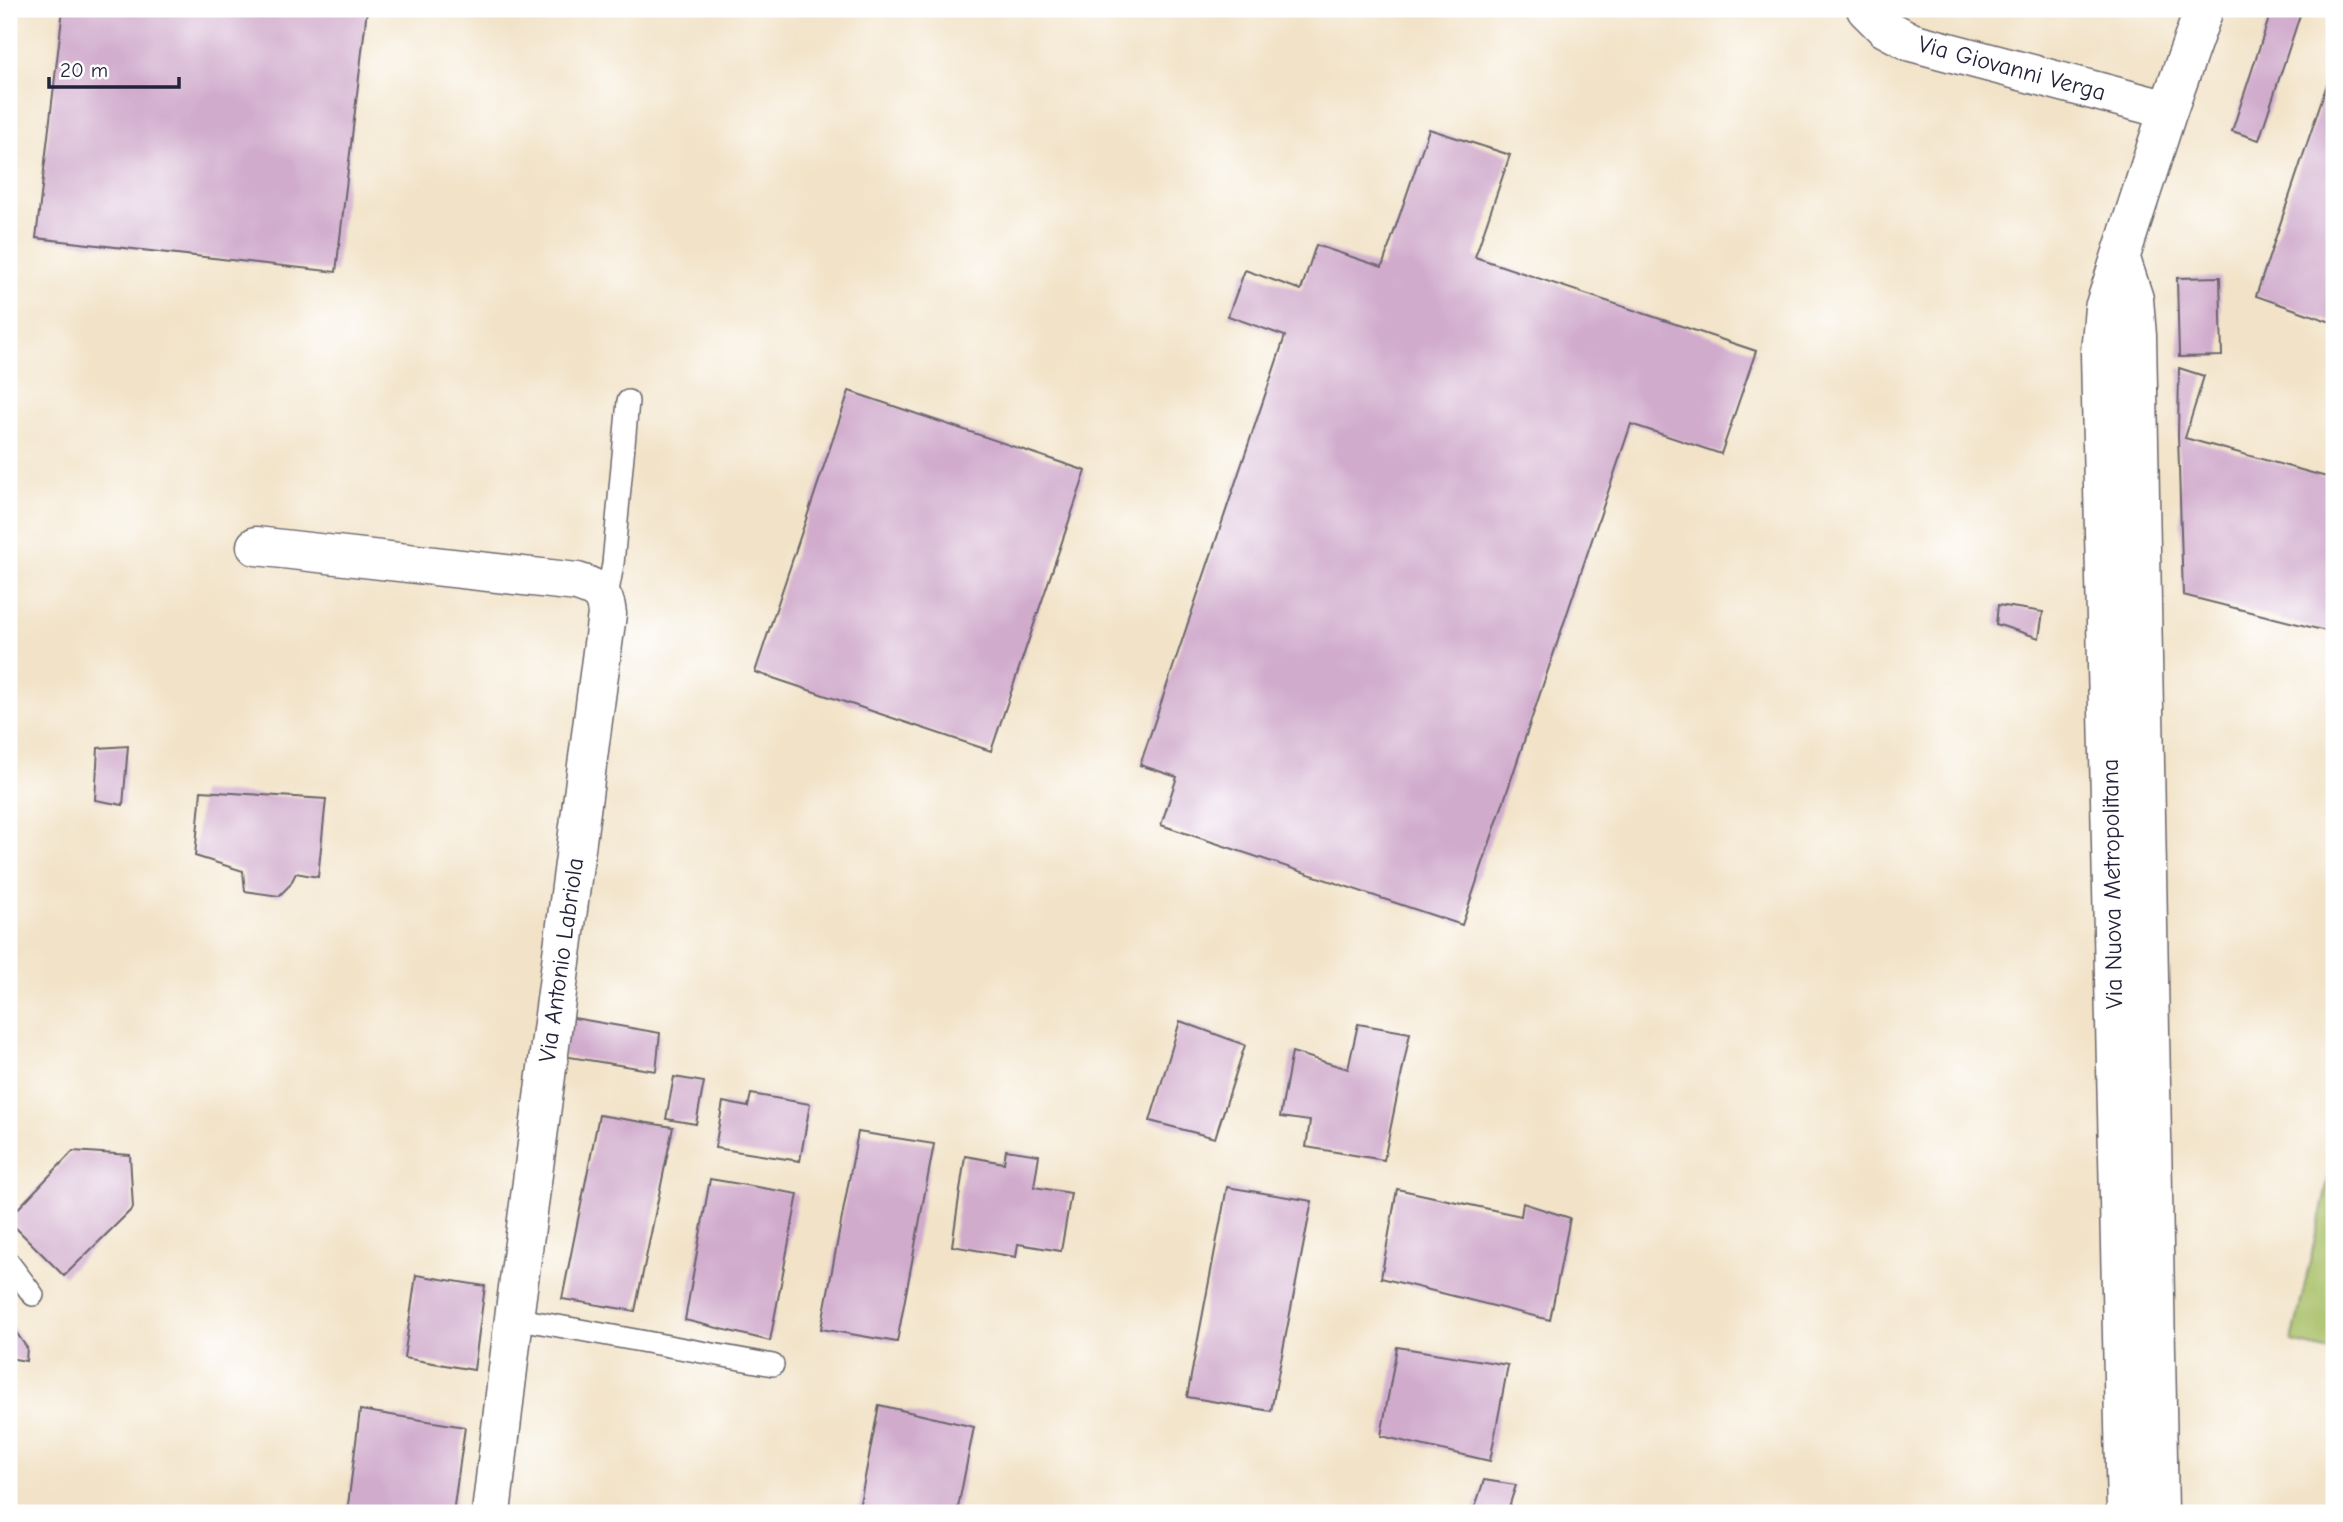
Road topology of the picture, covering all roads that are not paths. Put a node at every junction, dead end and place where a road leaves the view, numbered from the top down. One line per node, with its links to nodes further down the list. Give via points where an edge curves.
1 (1866, 9): 3 (street, Via Giovanni Verga, via 1885,28 1911,43)
2 (2204, 9): 3 (street, Via Nuova Metropolitana)
3 (2168, 110): 4 (street, Via Nuova Metropolitana)
4 (2121, 259): 13 (street, Via Nuova Metropolitana, via 2104,308 2100,353); 14 (street, Via Nuova Metropolitana, via 2134,299 2137,336)
5 (628, 401): 7 (lane, Via Antonio Labriola)
6 (256, 546): 7 (street, via 577,582 590,586)
7 (606, 602): 10 (street, Via Antonio Labriola)
8 (9, 1263): 9 (lane)
9 (33, 1295)
10 (514, 1318): 11 (lane); 12 (street, Via Antonio Labriola)
11 (773, 1365)
12 (491, 1513)
13 (2126, 1513)
14 (2159, 1513)

